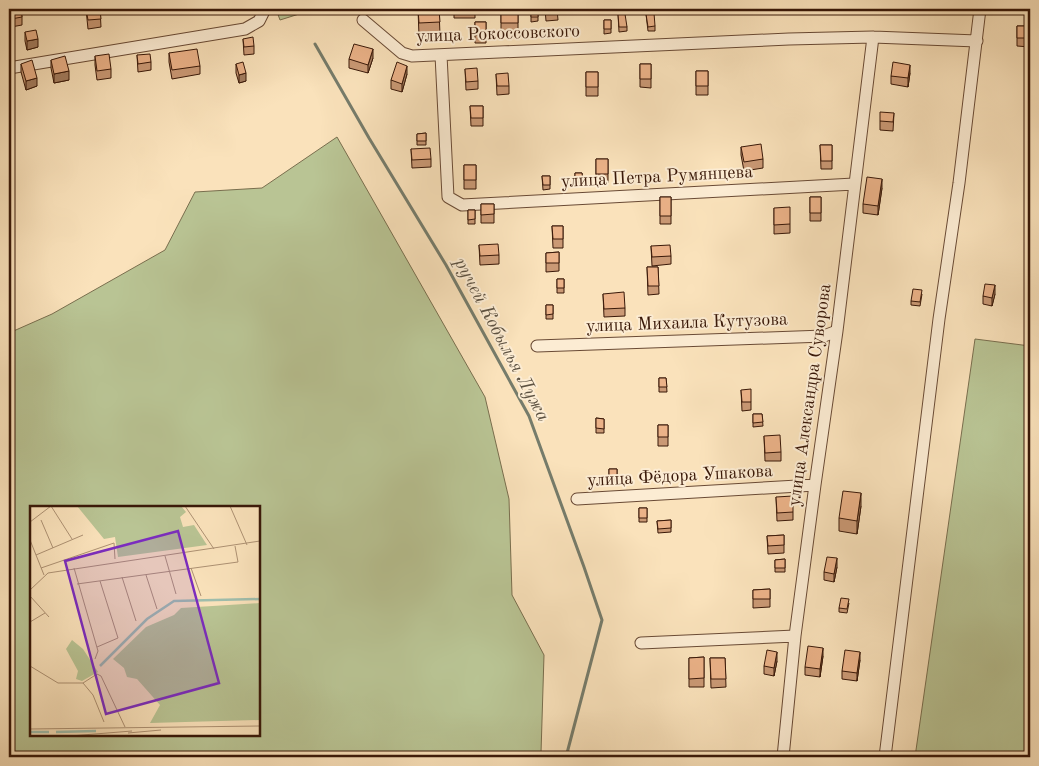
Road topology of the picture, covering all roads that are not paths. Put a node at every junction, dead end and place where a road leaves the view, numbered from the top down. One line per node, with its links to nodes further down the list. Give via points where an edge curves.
1 (265, 9): 7 (street, via 259,21 244,29)
2 (980, 9): 5 (street)
3 (363, 20): 6 (street, улица Рокоссовского, via 402,53)
4 (873, 37): 5 (street, улица Рокоссовского); 6 (street, улица Рокоссовского); 8 (street, улица Александра Суворова)
5 (977, 41): 16 (street, via 938,319)
6 (441, 55): 8 (street, улица Петра Румянцева, via 448,197 462,205)
7 (9, 68)
8 (854, 184): 9 (street, улица Александра Суворова)
9 (837, 331): 10 (street, улица Михаила Кутузова, via 824,336); 11 (street, улица Александра Суворова)
10 (537, 346)
11 (815, 485): 12 (street, улица Фёдора Ушакова); 13 (street, улица Александра Суворова)
12 (577, 499)
13 (795, 636): 14 (street); 15 (street, улица Александра Суворова)
14 (641, 643)
15 (783, 757)
16 (885, 757)

